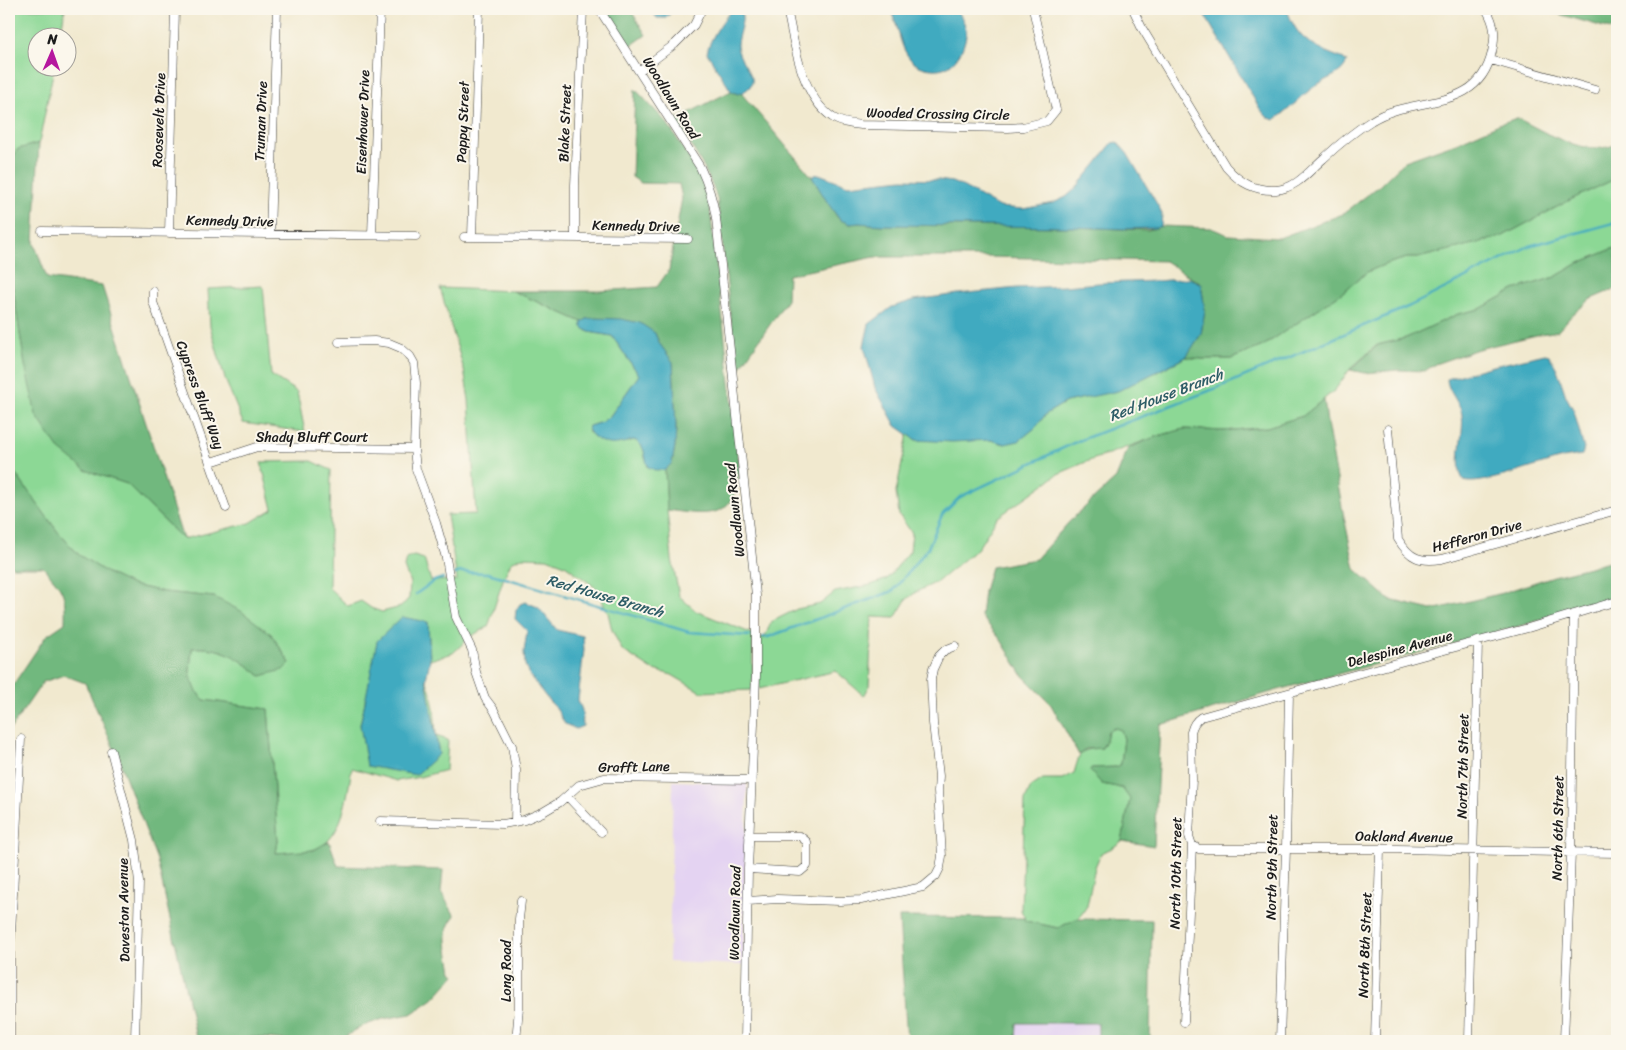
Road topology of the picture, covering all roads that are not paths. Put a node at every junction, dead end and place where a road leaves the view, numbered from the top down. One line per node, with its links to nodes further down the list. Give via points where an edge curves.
1 (176, 9): 16 (street, Roosevelt Drive)
2 (277, 9): 17 (street, Truman Drive)
3 (380, 9): 18 (street, Eisenhower Drive)
4 (479, 9): 20 (street, Pappy Street)
5 (583, 9): 21 (street, Blake Street)
6 (600, 9): 13 (street, Woodlawn Road)
7 (702, 9): 13 (street, via 694,26)
8 (787, 9): 9 (street, Wooded Crossing Circle, via 802,74 821,108 832,118 861,125 1008,128 1047,121 1056,110)
9 (1032, 9)
10 (1133, 9): 12 (street, via 1226,168 1244,184 1260,189 1289,187 1302,179 1352,133 1373,119 1407,107 1449,99 1466,91 1481,77)
11 (1486, 9): 12 (street, via 1496,39)
12 (1491, 60): 14 (street)
13 (639, 71): 38 (street, Woodlawn Road, via 700,167 708,183 714,209 756,595)
14 (1595, 90)
15 (42, 231): 16 (street, Kennedy Drive)
16 (169, 233): 17 (street, Kennedy Drive)
17 (270, 234): 18 (street, Kennedy Drive)
18 (372, 235): 19 (street, Kennedy Drive)
19 (416, 236)
20 (468, 236): 21 (street, Kennedy Drive)
21 (575, 238): 22 (street, Kennedy Drive)
22 (688, 239)
23 (153, 291): 27 (street, Cypress Bluff Way, via 153,302)
24 (339, 342): 26 (street, via 389,343 410,356 416,383)
25 (1388, 429): 29 (street, Hefferon Drive, via 1398,539 1414,558 1442,559)
26 (414, 449): 27 (street, Shady Bluff Court, via 257,447); 41 (street, via 416,469 446,558 456,617 472,650 485,698 512,746 516,770)
27 (211, 462): 28 (street, Cypress Bluff Way)
28 (226, 508)
29 (1617, 510)
30 (1617, 601): 31 (street, Delespine Avenue)
31 (1574, 614): 32 (street, Delespine Avenue); 48 (street, North 6th Street)
32 (1478, 641): 34 (street, Delespine Avenue); 47 (street, North 7th Street)
33 (954, 646): 52 (street, via 939,656 931,679 942,856 936,876 923,887 861,900)
34 (1289, 693): 35 (street, Delespine Avenue, via 1201,718); 45 (street, North 9th Street)
35 (1193, 725): 44 (street, North 10th Street, via 1189,836)
36 (21, 739): 54 (street, via 10,952)
37 (111, 751): 55 (street, Daveston Avenue, via 126,803 138,867)
38 (751, 780): 39 (street, Grafft Lane, via 604,778 579,785); 43 (street, Woodlawn Road)
39 (567, 796): 41 (street, Grafft Lane, via 543,812); 42 (street)
40 (380, 821): 41 (street, Grafft Lane)
41 (514, 822)
42 (601, 832)
43 (749, 836): 50 (street, Woodlawn Road); 50 (street, via 800,836 807,842 807,866 800,872)
44 (1192, 846): 45 (street, Oakland Avenue, via 1199,849); 53 (street, North 10th Street)
45 (1286, 848): 46 (street, Oakland Avenue); 58 (street, North 9th Street)
46 (1380, 850): 47 (street, Oakland Avenue); 59 (street, North 8th Street)
47 (1474, 851): 48 (street, Oakland Avenue); 60 (street, North 7th Street)
48 (1571, 852): 49 (street, Oakland Avenue); 61 (street, North 6th Street)
49 (1617, 852)
50 (748, 869): 52 (street, Woodlawn Road)
51 (521, 900): 56 (street, Long Road)
52 (748, 901): 57 (street, Woodlawn Road)
53 (1184, 1022)
54 (10, 1041)
55 (135, 1041)
56 (516, 1041)
57 (745, 1041)
58 (1280, 1041)
59 (1375, 1041)
60 (1469, 1041)
61 (1564, 1041)

